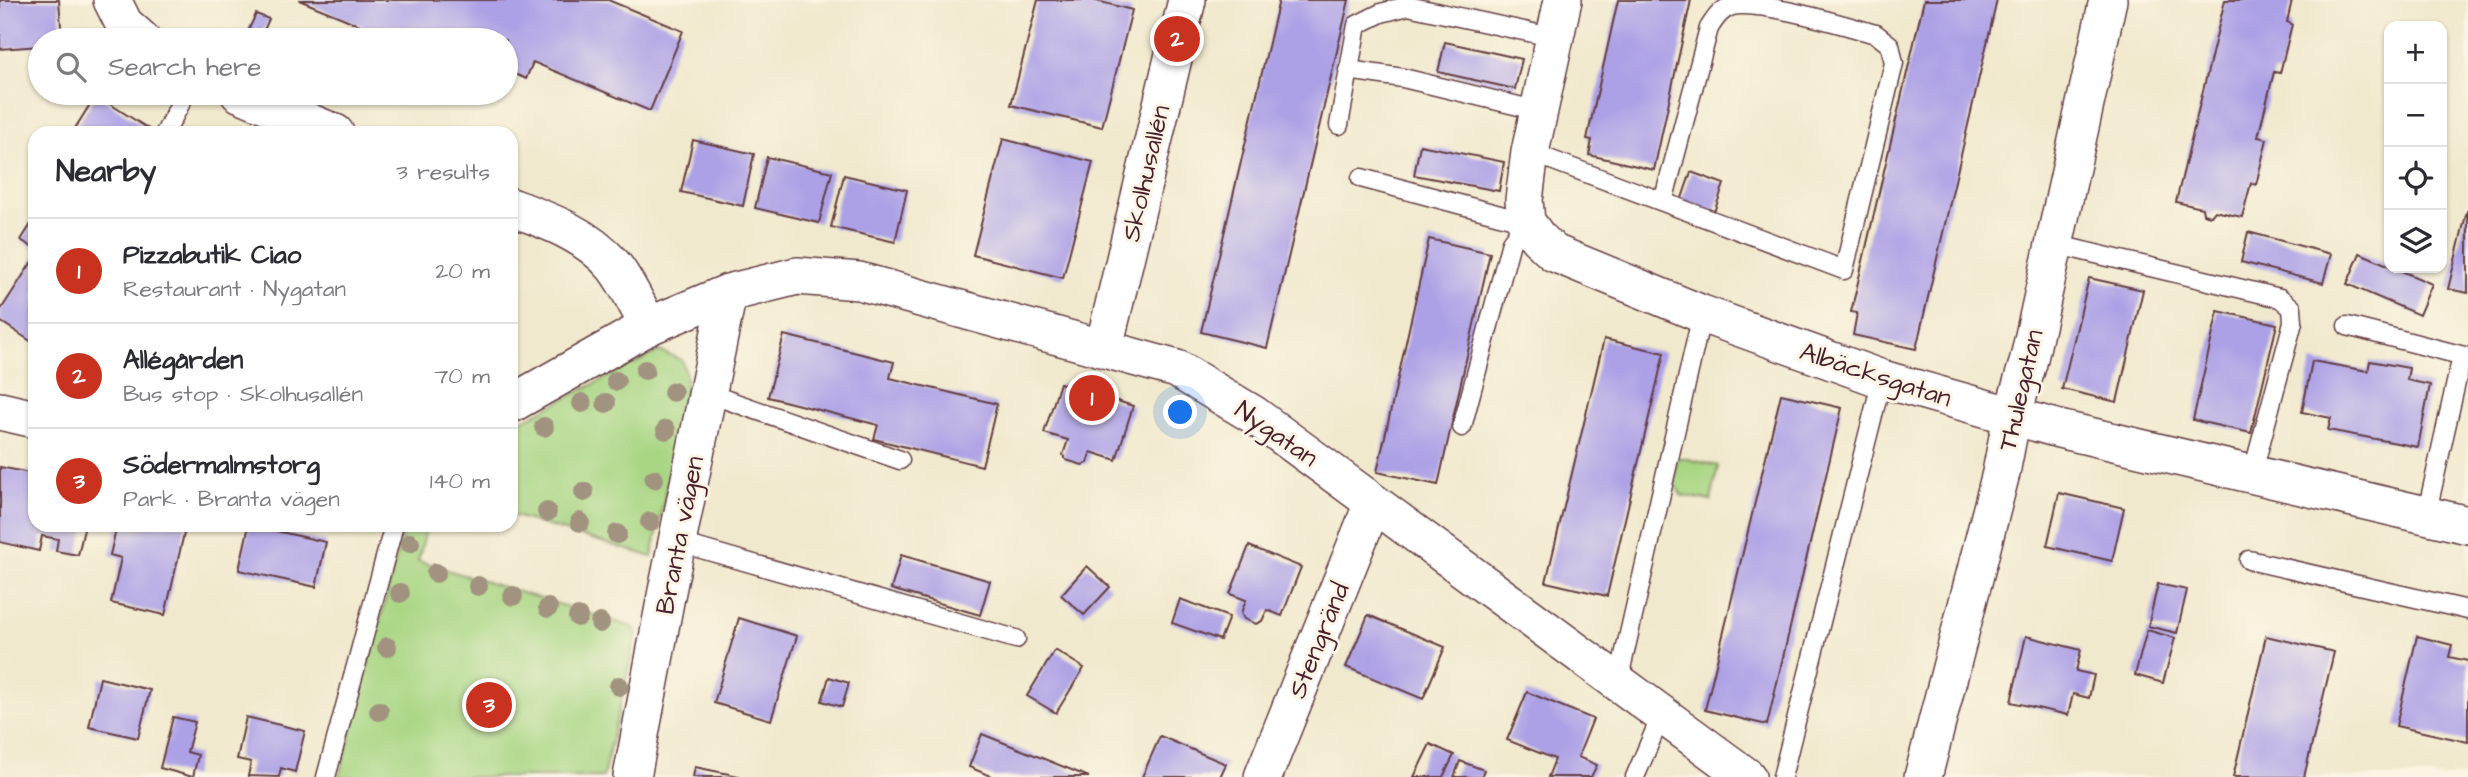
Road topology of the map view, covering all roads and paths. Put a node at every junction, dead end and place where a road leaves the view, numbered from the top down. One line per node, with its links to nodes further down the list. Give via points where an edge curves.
1 (113, 0): 5 (street)
2 (1187, 0): 24 (street, Skolhusallén)
3 (1563, 0): 6 (street)
4 (2108, 0): 19 (street, Thulegatan)
5 (128, 28)
6 (1556, 38): 7 (lane, via 1408,6 1357,25); 10 (street)
7 (1348, 70): 10 (lane); 11 (lane)
8 (180, 105): 12 (lane)
9 (268, 105): 13 (street)
10 (1539, 110): 14 (street)
11 (1339, 125)
12 (169, 126)
13 (318, 126)
14 (1530, 152): 16 (lane); 18 (street)
15 (1361, 178): 18 (lane)
16 (1663, 202): 16 (lane, via 1844,270 1894,63 1891,45 1876,34 1760,3 1734,5 1720,12 1709,28)
17 (518, 210): 22 (street, via 566,228 590,244 614,266)
18 (1526, 222): 21 (street, Albäcksgatan, via 1554,253); 32 (lane, via 1511,242)
19 (2054, 244): 30 (street, Thulegatan); 34 (lane, via 2280,298 2292,308 2293,322)
20 (728, 293): 22 (street, Nygatan); 24 (street, Nygatan, via 797,276 859,281); 27 (street, Branta vägen)
21 (1702, 314): 26 (street, Albäcksgatan); 43 (lane)
22 (649, 326): 28 (street, Nygatan)
23 (2347, 326): 25 (lane)
24 (1104, 347): 35 (street, Nygatan, via 1177,369 1254,415)
25 (2465, 357): 36 (lane)
26 (1882, 379): 30 (street, Albäcksgatan); 50 (lane)
27 (708, 393): 33 (lane); 39 (street, Branta vägen)
28 (518, 400)
29 (0, 411): 31 (street)
30 (2012, 416): 34 (street, Albäcksgatan); 51 (street, Thulegatan)
31 (28, 417)
32 (1462, 427)
33 (900, 460)
34 (2252, 474): 36 (street, Albäcksgatan)
35 (1373, 503): 43 (street, Nygatan); 47 (street, Stengränd)
36 (2426, 516): 37 (street, Albäcksgatan)
37 (2468, 525)
38 (392, 532): 45 (lane)
39 (677, 542): 42 (lane); 46 (street, Branta vägen)
40 (2249, 560): 41 (lane)
41 (2468, 610)
42 (1016, 639)
43 (1618, 682): 44 (street, Nygatan)
44 (1662, 714): 48 (lane); 49 (street, Nygatan)
45 (326, 777)
46 (632, 777)
47 (1264, 777)
48 (1635, 777)
49 (1747, 777)
50 (1782, 777)
51 (1923, 777)

